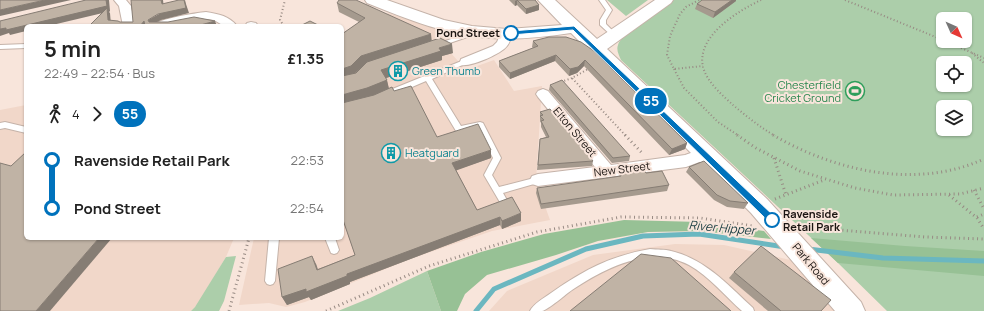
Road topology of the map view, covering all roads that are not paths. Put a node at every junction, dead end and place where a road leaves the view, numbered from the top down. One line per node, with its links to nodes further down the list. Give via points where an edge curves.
1 (120, 0): 6 (street, via 125,6)
2 (373, 0): 10 (street, via 418,17)
3 (546, 0): 9 (street, Park Road)
4 (602, 0): 12 (lane, via 609,10 602,25)
5 (665, 0): 12 (street)
6 (129, 24)
7 (166, 24): 8 (street, via 197,16 222,19)
8 (228, 24)
9 (574, 28): 11 (street); 16 (street, Park Road)
10 (480, 32): 11 (street); 14 (lane)
11 (506, 34): 17 (street, via 503,43 497,48)
12 (615, 36): 16 (street)
13 (24, 46): 15 (lane)
14 (434, 46)
15 (0, 47)
16 (602, 53): 23 (street, Park Road)
17 (466, 62): 18 (lane)
18 (428, 78): 20 (lane); 26 (lane, via 458,129 480,125 497,158 488,175)
19 (543, 94): 24 (street, Elton Street)
20 (380, 97)
21 (0, 126): 22 (lane)
22 (24, 130)
23 (705, 154): 24 (street, New Street, via 686,161); 34 (street, Park Road, via 759,206)
24 (607, 171): 25 (street, New Street)
25 (538, 180): 26 (lane)
26 (497, 191): 27 (lane)
27 (504, 202)
28 (274, 240): 31 (lane)
29 (331, 240): 30 (lane)
30 (334, 250)
31 (270, 282)
32 (535, 311): 33 (lane, via 587,274 632,256 660,253 691,263)
33 (749, 311)
34 (852, 311)

